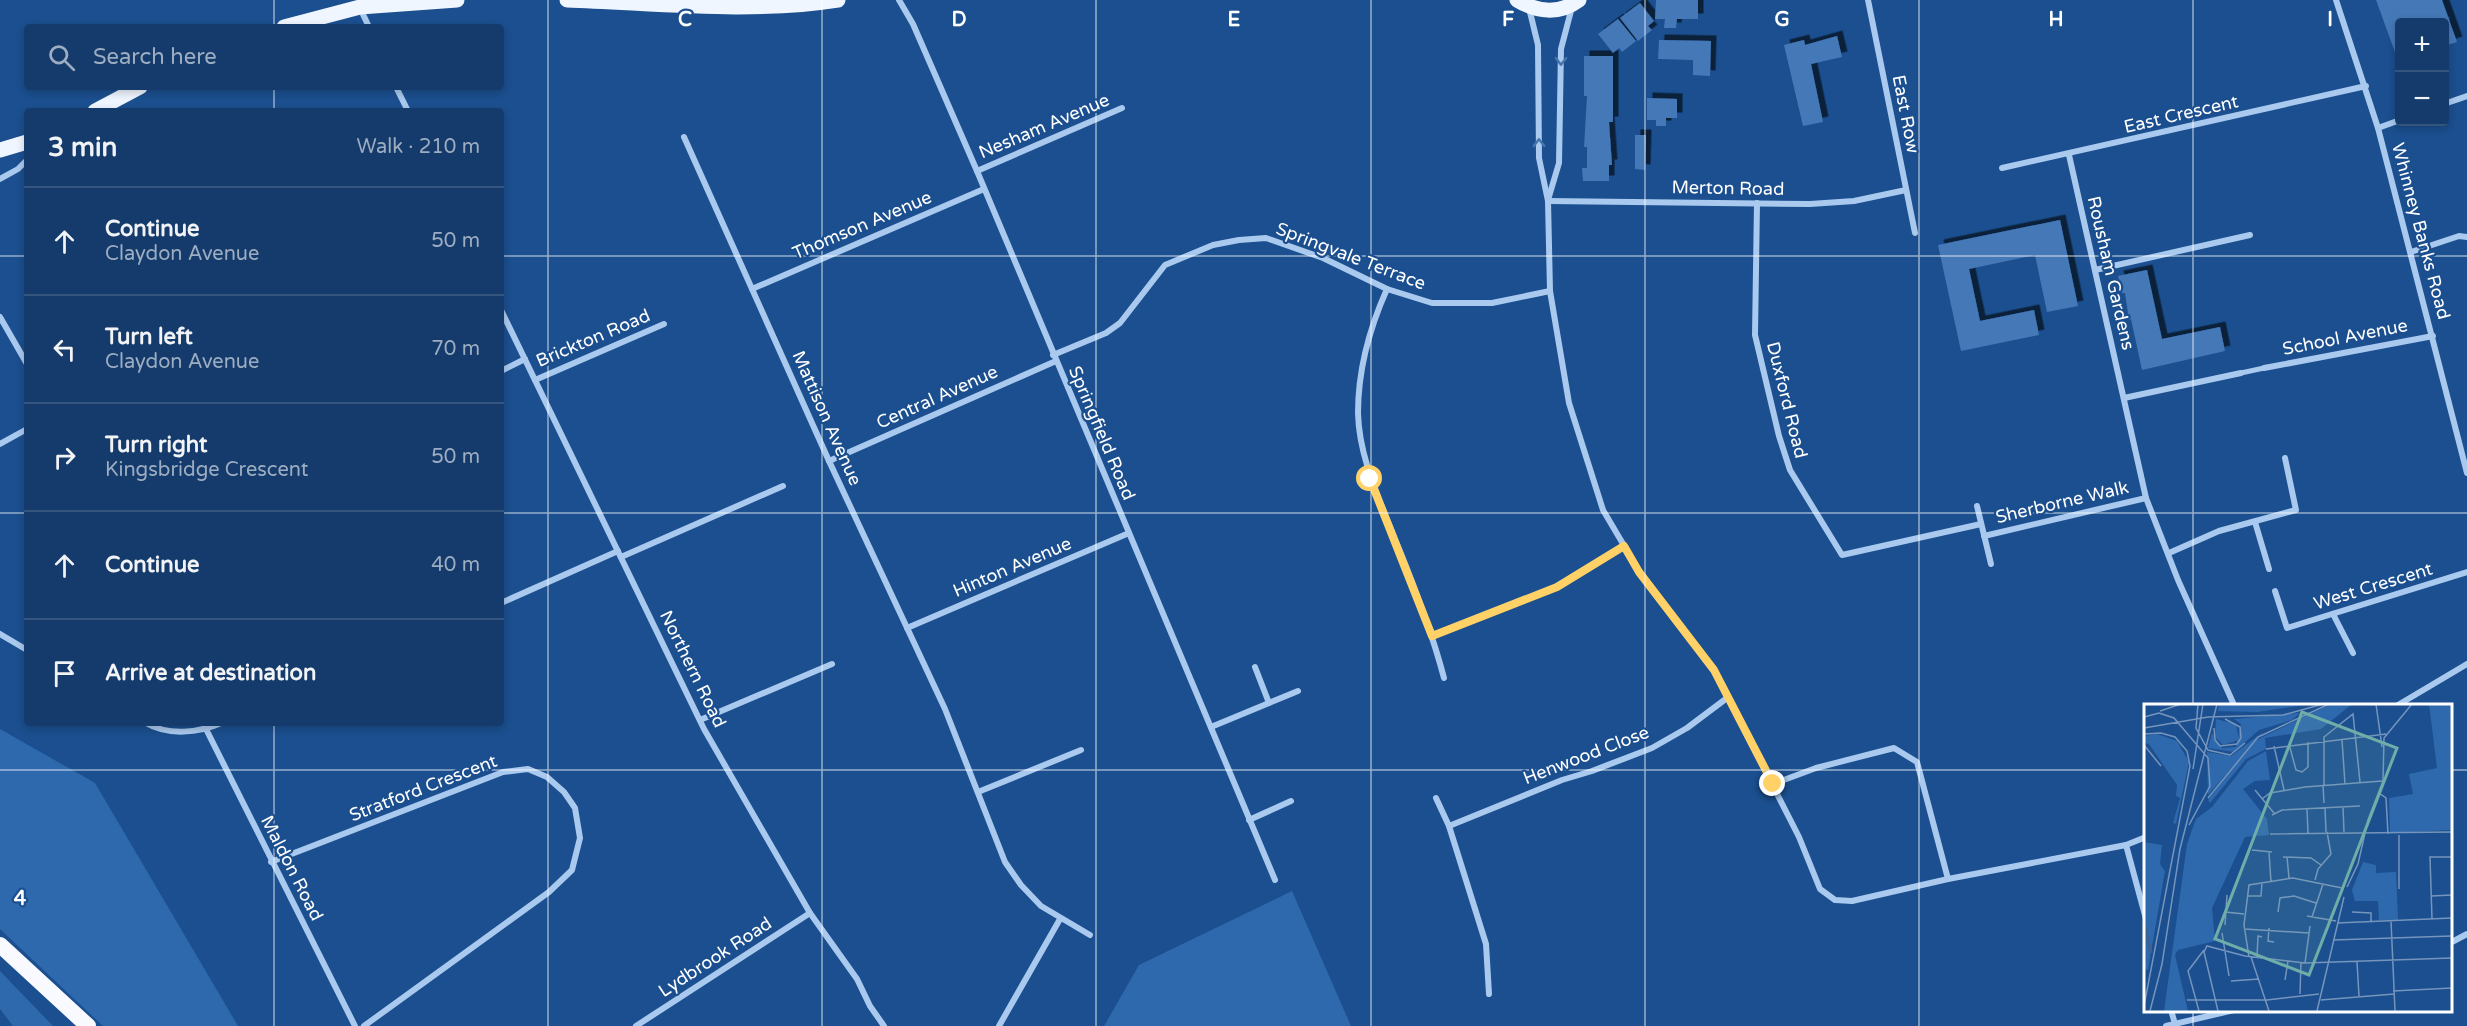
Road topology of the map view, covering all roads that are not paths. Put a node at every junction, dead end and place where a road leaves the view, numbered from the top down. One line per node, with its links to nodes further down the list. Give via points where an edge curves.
1 (457, 0): 9 (main road)
2 (567, 0): 3 (main road, via 733,7)
3 (838, 0)
4 (899, 0): 28 (street, Springfield Road)
5 (1868, 0): 31 (street, East Row)
6 (2336, 0): 12 (street, Whinney Banks Road)
7 (1576, 2): 8 (main road, via 1559,10 1544,11); 32 (street, one-way to 32, via 1561,49 1559,163)
8 (1523, 4): 32 (street, one-way to 8, via 1539,158 1538,45)
9 (360, 7): 10 (main road); 11 (street)
10 (295, 24)
11 (368, 24)
12 (2366, 87): 21 (street, Whinney Banks Road); 25 (street, East Crescent)
13 (134, 90): 17 (main road)
14 (398, 90): 18 (street)
15 (2467, 96): 16 (street)
16 (2449, 103)
17 (101, 108)
18 (406, 108)
19 (1122, 108): 28 (street, Nesham Avenue)
20 (2395, 122): 21 (street)
21 (2378, 128): 37 (street, Whinney Banks Road)
22 (684, 137): 39 (street, Mattison Avenue)
23 (24, 143): 24 (main road)
24 (0, 150)
25 (2069, 155): 27 (street, East Crescent); 38 (street, Rousham Gardens)
26 (24, 163): 29 (street)
27 (2002, 168)
28 (977, 171): 30 (street, Springfield Road)
29 (0, 179)
30 (984, 189): 39 (street, Thomson Avenue); 46 (street, Springfield Road)
31 (1906, 190): 33 (street, Merton Road, via 1854,201); 34 (street, East Row)
32 (1548, 201): 33 (street, Merton Road); 41 (street)
33 (1757, 203): 63 (street, Duxford Road, via 1755,335 1779,436 1790,470 1842,555)
34 (1915, 233)
35 (2250, 235): 38 (street)
36 (2467, 237): 37 (street, via 2459,236)
37 (2412, 252): 45 (street, Whinney Banks Road)
38 (2095, 270): 53 (street, Rousham Gardens)
39 (752, 289): 57 (street, Mattison Avenue)
40 (1387, 289): 41 (street, Springvale Terrace, via 1432,303 1492,303); 46 (street, Springvale Terrace, via 1323,258 1266,238 1213,245 1165,265 1120,322); 77 (street, via 1373,320 1358,414 1370,479)
41 (1550, 291): 66 (street, via 1569,403 1603,510)
42 (504, 316): 48 (street, Northern Road)
43 (0, 317): 47 (street)
44 (664, 324): 52 (street, Brickton Road)
45 (2433, 336): 49 (street, School Avenue); 58 (street, Whinney Banks Road)
46 (1054, 358): 57 (street, Central Avenue); 64 (street, Springfield Road)
47 (24, 359)
48 (525, 359): 50 (street); 52 (street, Northern Road)
49 (2264, 368): 51 (street)
50 (504, 370)
51 (2241, 373): 53 (street)
52 (535, 380): 68 (street, Northern Road)
53 (2124, 398): 60 (street, Rousham Gardens)
54 (24, 431): 55 (street)
55 (0, 444)
56 (2285, 458): 62 (street, via 2296,510)
57 (829, 461): 75 (street, Mattison Avenue)
58 (2467, 473)
59 (783, 486): 68 (street)
60 (2146, 498): 65 (street, Sherborne Walk); 67 (street, Rousham Gardens)
61 (1977, 506): 63 (street)
62 (2254, 522): 67 (street, via 2219,531); 70 (street)
63 (1981, 524): 65 (street)
64 (1129, 533): 75 (street, Hinton Avenue); 92 (street, Springfield Road)
65 (1984, 536): 69 (street)
66 (1624, 546): 77 (street, via 1557,587); 85 (street, via 1639,572 1714,670)
67 (2169, 553): 87 (street, Rousham Gardens)
68 (620, 554): 73 (street); 89 (street, Northern Road)
69 (1991, 564)
70 (2269, 569)
71 (2467, 572): 74 (street, West Crescent)
72 (2275, 591): 74 (street, West Crescent, via 2288,628)
73 (504, 602)
74 (2333, 614): 79 (street)
75 (907, 628): 95 (street, Mattison Avenue)
76 (0, 634): 78 (street)
77 (1432, 636): 83 (street)
78 (24, 648)
79 (2353, 653)
80 (832, 664): 89 (street)
81 (2467, 664): 88 (street)
82 (1255, 667): 86 (street)
83 (1444, 678)
84 (1298, 691): 86 (street)
85 (1727, 698): 94 (street); 99 (street, Henwood Close, via 1652,748)
86 (1269, 703): 92 (street)
87 (2234, 704)
88 (2400, 704)
89 (700, 720): 106 (street, Northern Road)
90 (151, 726): 91 (street, via 159,731)
91 (204, 726): 102 (street, Maldon Road)
92 (1211, 727): 98 (street, Springfield Road)
93 (1081, 750): 95 (street)
94 (1773, 784): 103 (street, via 1820,889 1835,900 1852,901); 103 (street, via 1816,768 1894,748 1917,762)
95 (978, 792): 107 (street, Mattison Avenue, via 1005,862 1041,906)
96 (1436, 798): 99 (street)
97 (1291, 801): 98 (street)
98 (1250, 820): 104 (street, Springfield Road)
99 (1449, 826): 113 (street, via 1486,944)
100 (2144, 838): 101 (street)
101 (2126, 845): 103 (street); 105 (street)
102 (271, 862): 119 (street, Maldon Road); 120 (street, Stratford Crescent, via 503,772 528,769 547,777 575,808 580,838 572,870 549,892)
103 (1948, 879)
104 (1275, 880)
105 (2144, 912)
106 (810, 913): 121 (street, Lydbrook Road); 122 (street, Northern Road, via 857,979)
107 (1060, 919): 109 (street, Mattison Avenue); 123 (street)
108 (2467, 934): 110 (street)
109 (1090, 935)
110 (2452, 943)
111 (0, 945): 112 (highway)
112 (28, 971): 117 (highway); 118 (highway)
113 (1489, 994)
114 (2171, 1011): 116 (street)
115 (2230, 1011): 116 (street)
116 (2175, 1024): 124 (street)
117 (73, 1026)
118 (88, 1026)
119 (355, 1026)
120 (364, 1026)
121 (636, 1026)
122 (884, 1026)
123 (999, 1026)
124 (2166, 1026)

